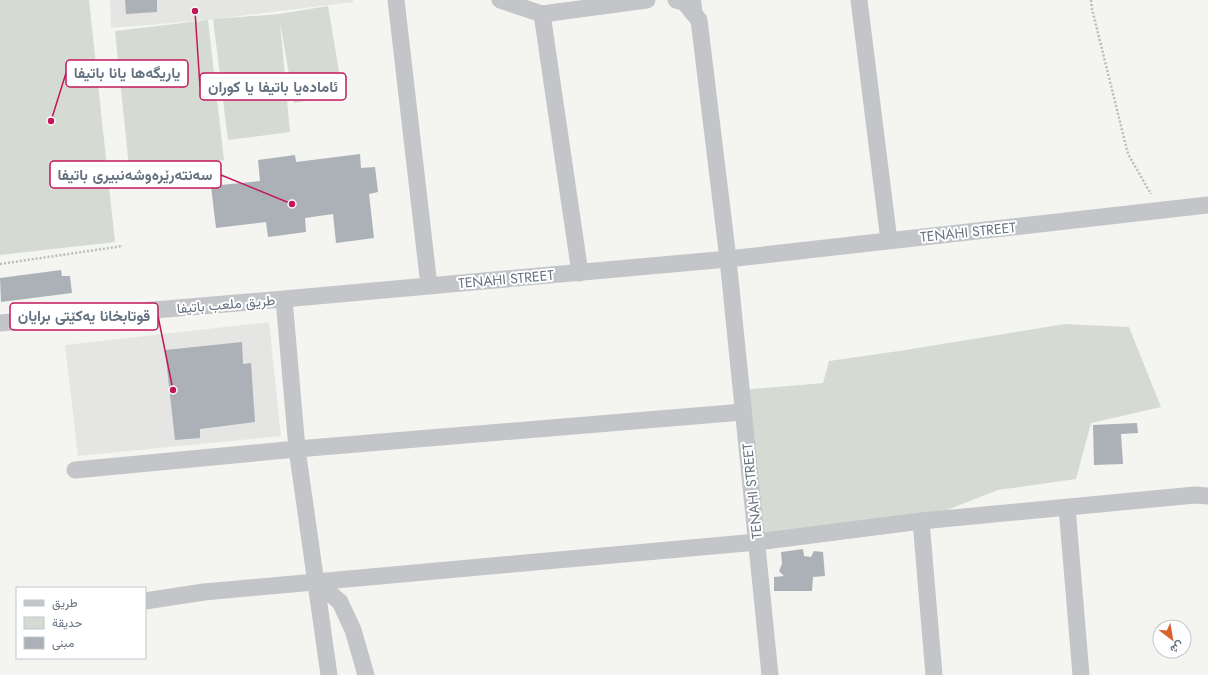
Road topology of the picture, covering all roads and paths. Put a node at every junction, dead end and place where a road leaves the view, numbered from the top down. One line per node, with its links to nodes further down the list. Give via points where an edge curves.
1 (396, 0): 17 (street)
2 (500, 0): 8 (street)
3 (647, 0): 8 (street)
4 (676, 0): 9 (street, via 684,2)
5 (698, 0): 9 (lane)
6 (859, 0): 12 (street)
7 (1091, 0): 11 (path, via 1128,154)
8 (542, 14): 16 (street)
9 (699, 20): 14 (street)
10 (1208, 205): 11 (street, TENAHI STREET)
11 (1160, 211): 12 (street, TENAHI STREET)
12 (889, 241): 14 (street, TENAHI STREET)
13 (123, 246): 15 (path)
14 (728, 259): 16 (street, TENAHI STREET); 20 (street, TENAHI STREET)
15 (0, 264)
16 (580, 273): 17 (street, TENAHI STREET)
17 (429, 286): 18 (street, TENAHI STREET)
18 (284, 299): 19 (street, طريق ملعب باتيفا); 21 (street)
19 (0, 323)
20 (743, 412): 21 (street); 26 (street, TENAHI STREET)
21 (297, 449): 22 (street); 27 (street)
22 (76, 470)
23 (1208, 496): 24 (street, via 1195,495)
24 (1067, 507): 25 (street); 33 (street)
25 (921, 521): 26 (street); 32 (street)
26 (757, 542): 27 (street); 31 (street, TENAHI STREET)
27 (317, 582): 28 (street, via 204,592); 29 (street); 30 (street, via 340,602 353,630)
28 (146, 601)
29 (329, 675)
30 (366, 675)
31 (770, 675)
32 (934, 675)
33 (1081, 675)

